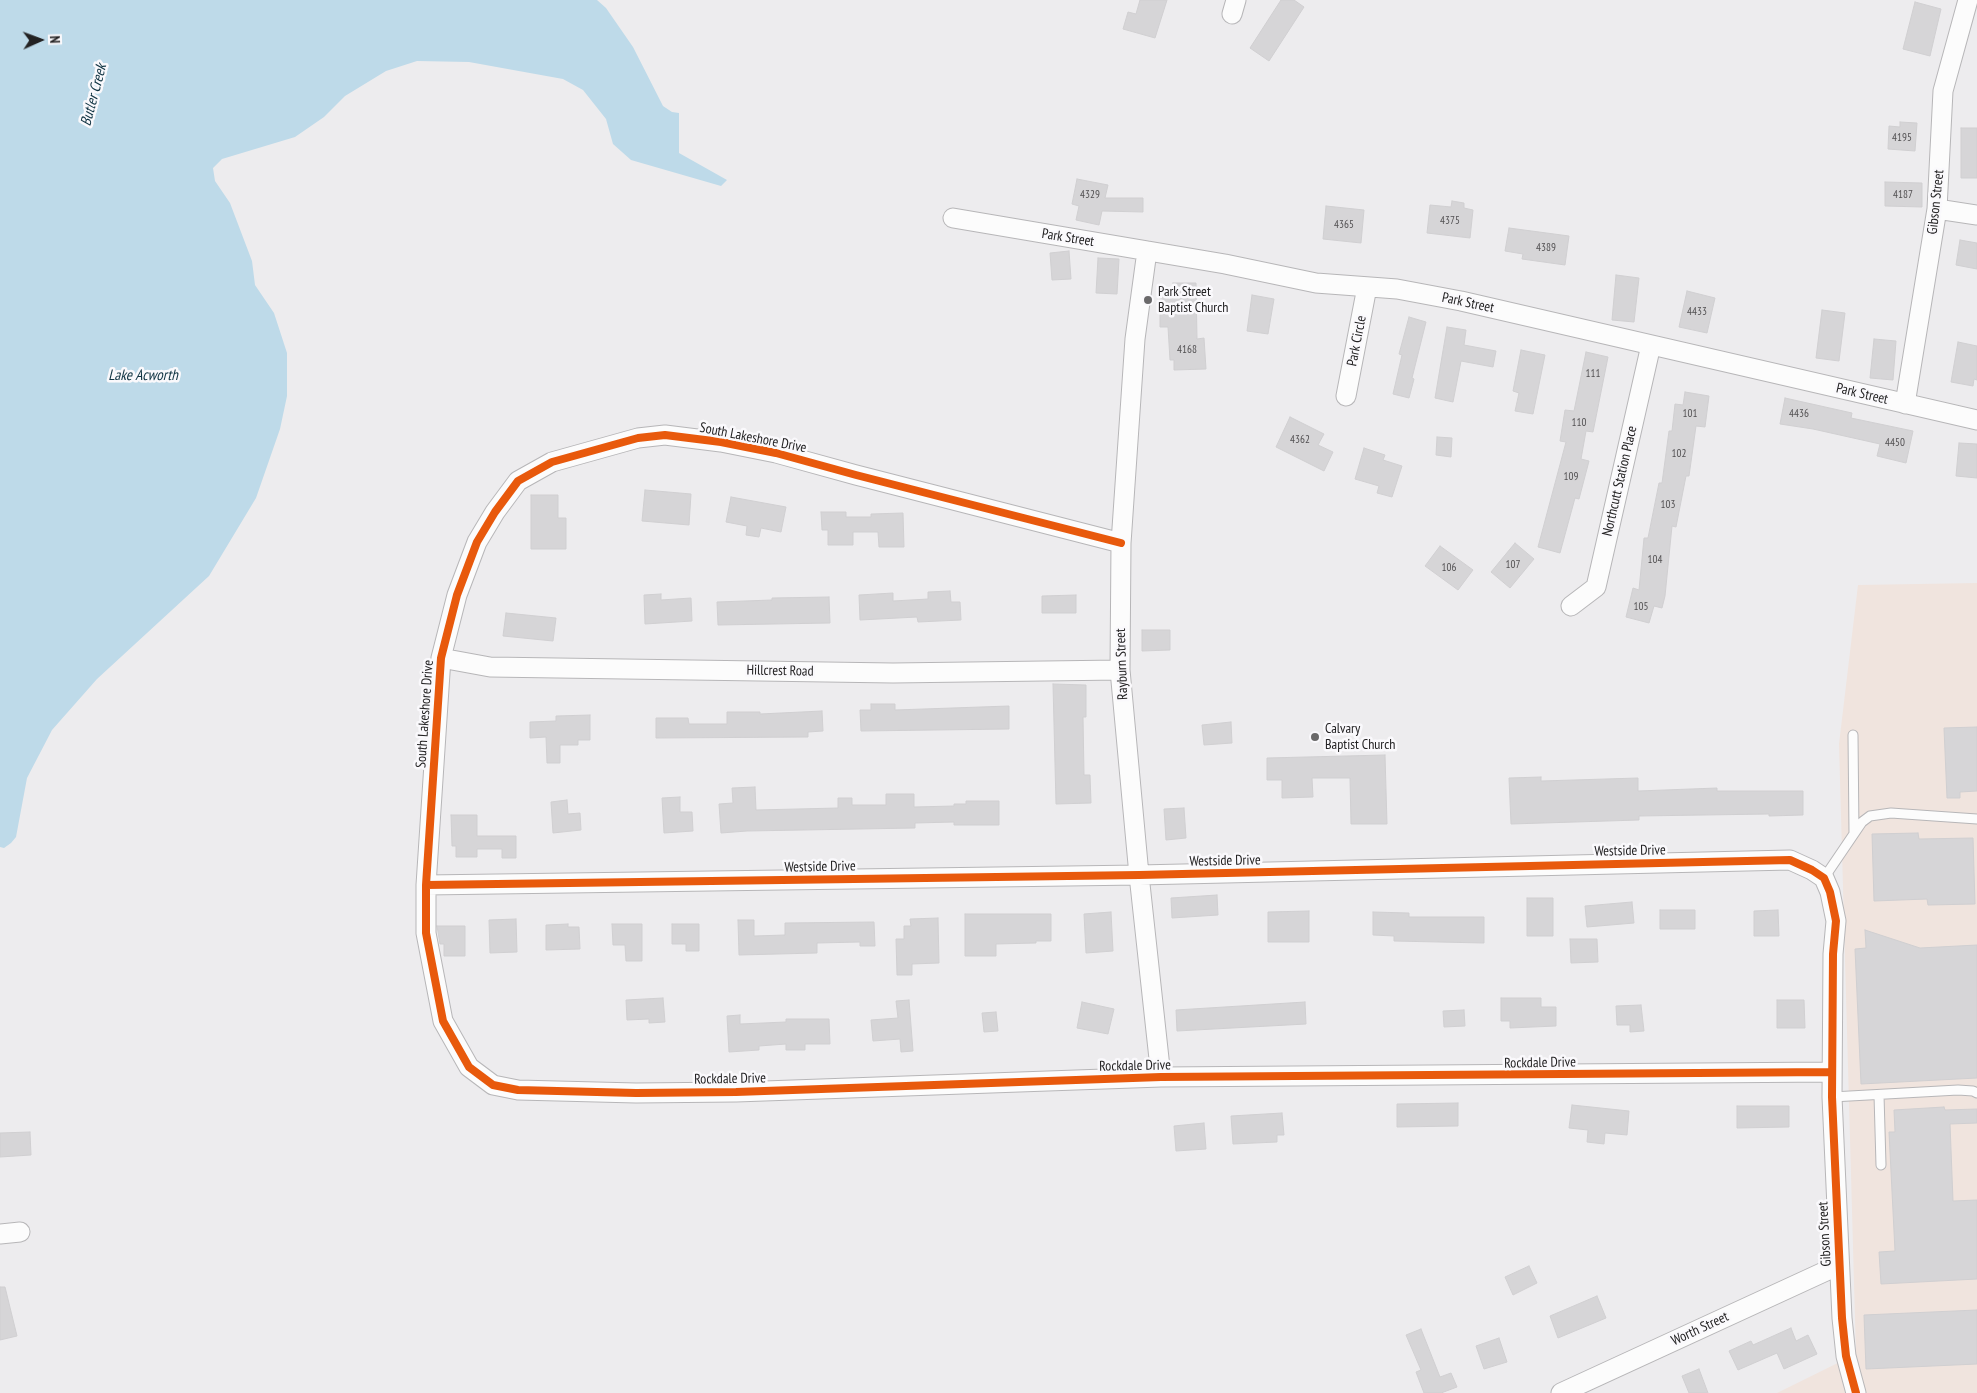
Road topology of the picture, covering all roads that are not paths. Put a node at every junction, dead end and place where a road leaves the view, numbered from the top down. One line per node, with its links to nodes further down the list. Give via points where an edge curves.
1 (1968, 0): 2 (street, Gibson Street, via 1943,90)
2 (1938, 209): 3 (street); 9 (street, Gibson Street)
3 (1977, 215)
4 (953, 218): 5 (street, Park Street)
5 (1147, 251): 6 (street, Park Street, via 1316,282); 11 (street, Rayburn Street, via 1134,339)
6 (1367, 287): 7 (street, Park Street, via 1461,301); 8 (street, Park Circle)
7 (1651, 345): 9 (street, Park Street); 12 (street, Northcutt Station Place, via 1596,587)
8 (1346, 396)
9 (1905, 404): 10 (street, Park Street)
10 (1977, 420)
11 (1121, 543): 13 (street, South Lakeshore Drive, via 776,453 665,435 638,438 552,462 518,481 477,542 457,595); 14 (street, Rayburn Street)
12 (1572, 606)
13 (441, 658): 14 (street, Hillcrest Road, via 510,667 893,673); 20 (street, South Lakeshore Drive)
14 (1120, 670): 18 (street, Rayburn Street)
15 (1853, 734): 17 (lane)
16 (1977, 819): 17 (lane, via 1891,813 1870,816)
17 (1854, 833): 19 (lane)
18 (1139, 876): 19 (street, Westside Drive, via 1790,860); 20 (street, Westside Drive); 23 (street, Rayburn Street)
19 (1824, 878): 22 (street, via 1836,921)
20 (426, 885): 21 (street, South Lakeshore Drive, via 426,933 444,1021)
21 (458, 1046): 23 (street, Rockdale Drive, via 470,1067 493,1085 560,1092 736,1092)
22 (1831, 1072): 23 (street, Rockdale Drive); 26 (street, Gibson Street)
23 (1161, 1077)
24 (1977, 1093): 25 (lane, via 1958,1090)
25 (1879, 1095): 26 (lane); 27 (lane)
26 (1832, 1098): 30 (street, Gibson Street)
27 (1881, 1165)
28 (20, 1232): 29 (street)
29 (0, 1234)
30 (1839, 1266): 31 (street, Worth Street); 32 (street, Gibson Street, via 1846,1356)
31 (1561, 1393)
32 (1856, 1393)

